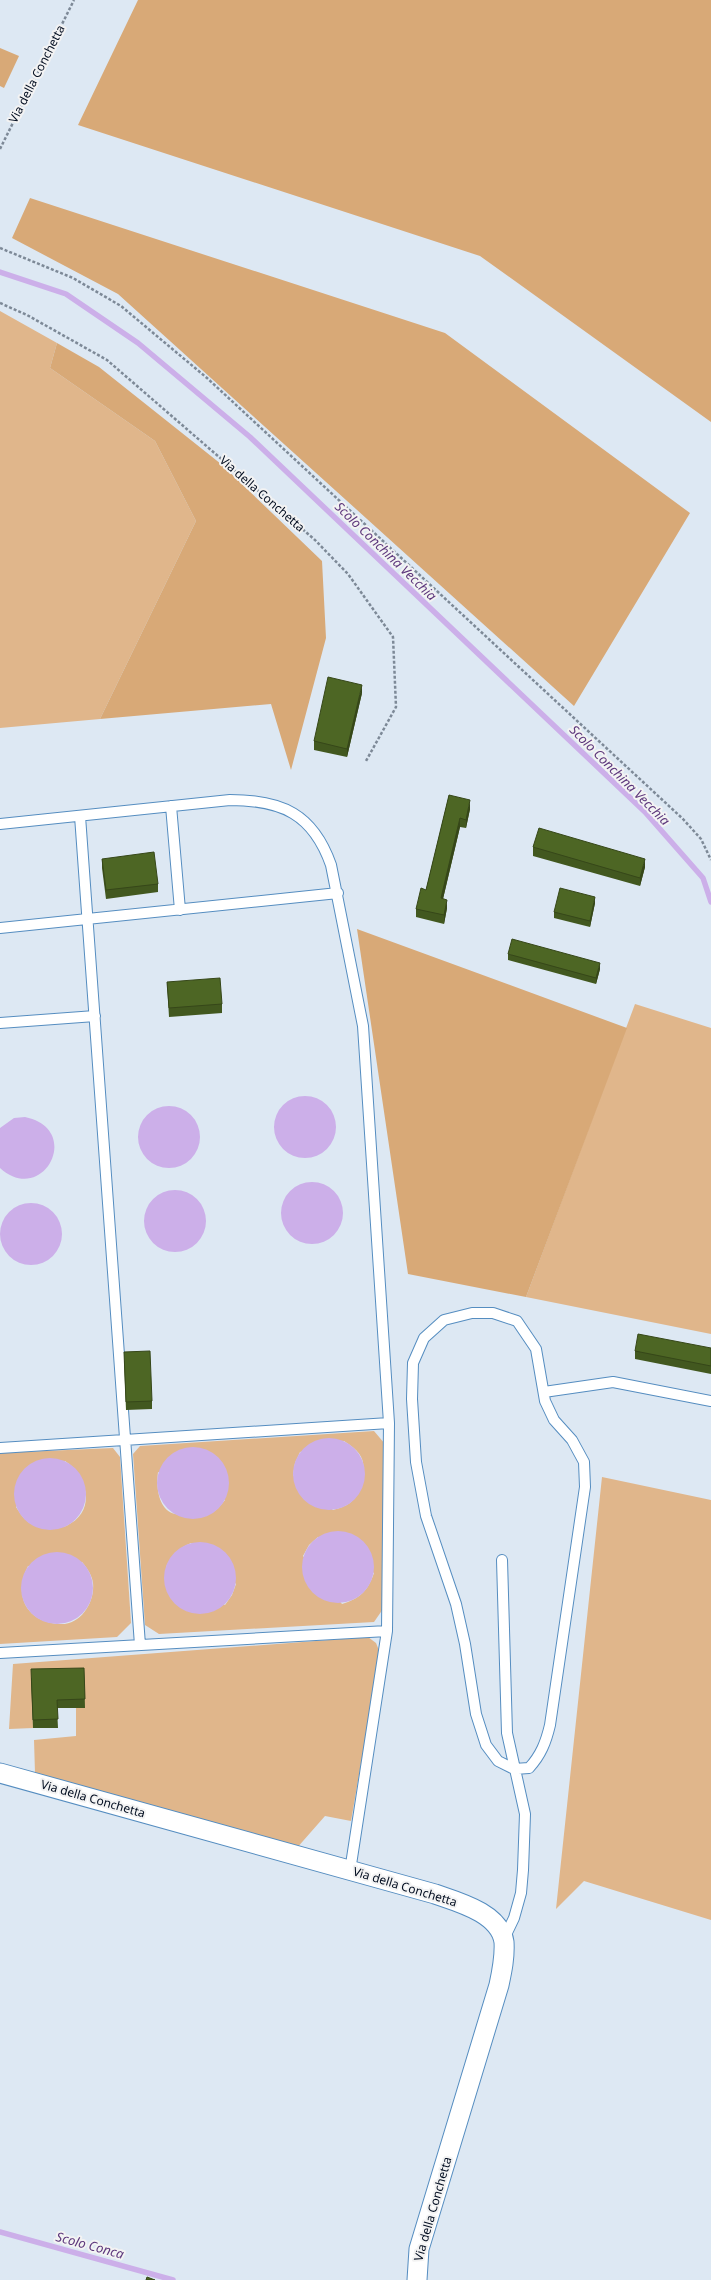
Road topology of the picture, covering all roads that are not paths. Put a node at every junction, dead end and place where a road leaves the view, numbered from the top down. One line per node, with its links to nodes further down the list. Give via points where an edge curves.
1 (171, 806): 2 (lane); 4 (lane, via 230,800 262,801 295,814 309,824 326,850); 5 (lane)
2 (80, 816): 3 (lane); 6 (lane)
3 (0, 824)
4 (338, 893): 5 (lane); 12 (lane, via 363,1026)
5 (180, 910): 6 (lane)
6 (88, 920): 7 (lane); 8 (lane)
7 (0, 928)
8 (95, 1016): 9 (lane); 13 (lane)
9 (0, 1023)
10 (544, 1392): 11 (lane, via 613,1382); 19 (lane, via 545,1401 554,1420 572,1440 584,1462 585,1488 550,1725 538,1759 529,1768); 19 (lane, via 536,1349 517,1321 493,1313 472,1312 444,1320 424,1338 413,1363 412,1399 416,1462 426,1516 456,1604 476,1714 486,1745 498,1761)
11 (711, 1401)
12 (389, 1424): 13 (lane); 16 (lane)
13 (126, 1442): 14 (lane); 17 (lane)
14 (0, 1448)
15 (502, 1560): 19 (lane, via 507,1733)
16 (387, 1630): 17 (lane); 21 (lane)
17 (140, 1645): 18 (lane)
18 (0, 1653)
19 (514, 1769): 22 (lane, via 525,1814 524,1870 514,1918)
20 (0, 1773): 21 (street, Via della Conchetta)
21 (350, 1870): 22 (street, Via della Conchetta, via 435,1894 464,1905 486,1916 500,1930)
22 (504, 1940): 23 (street, Via della Conchetta, via 504,1961 499,1985 419,2249)
23 (417, 2280)

